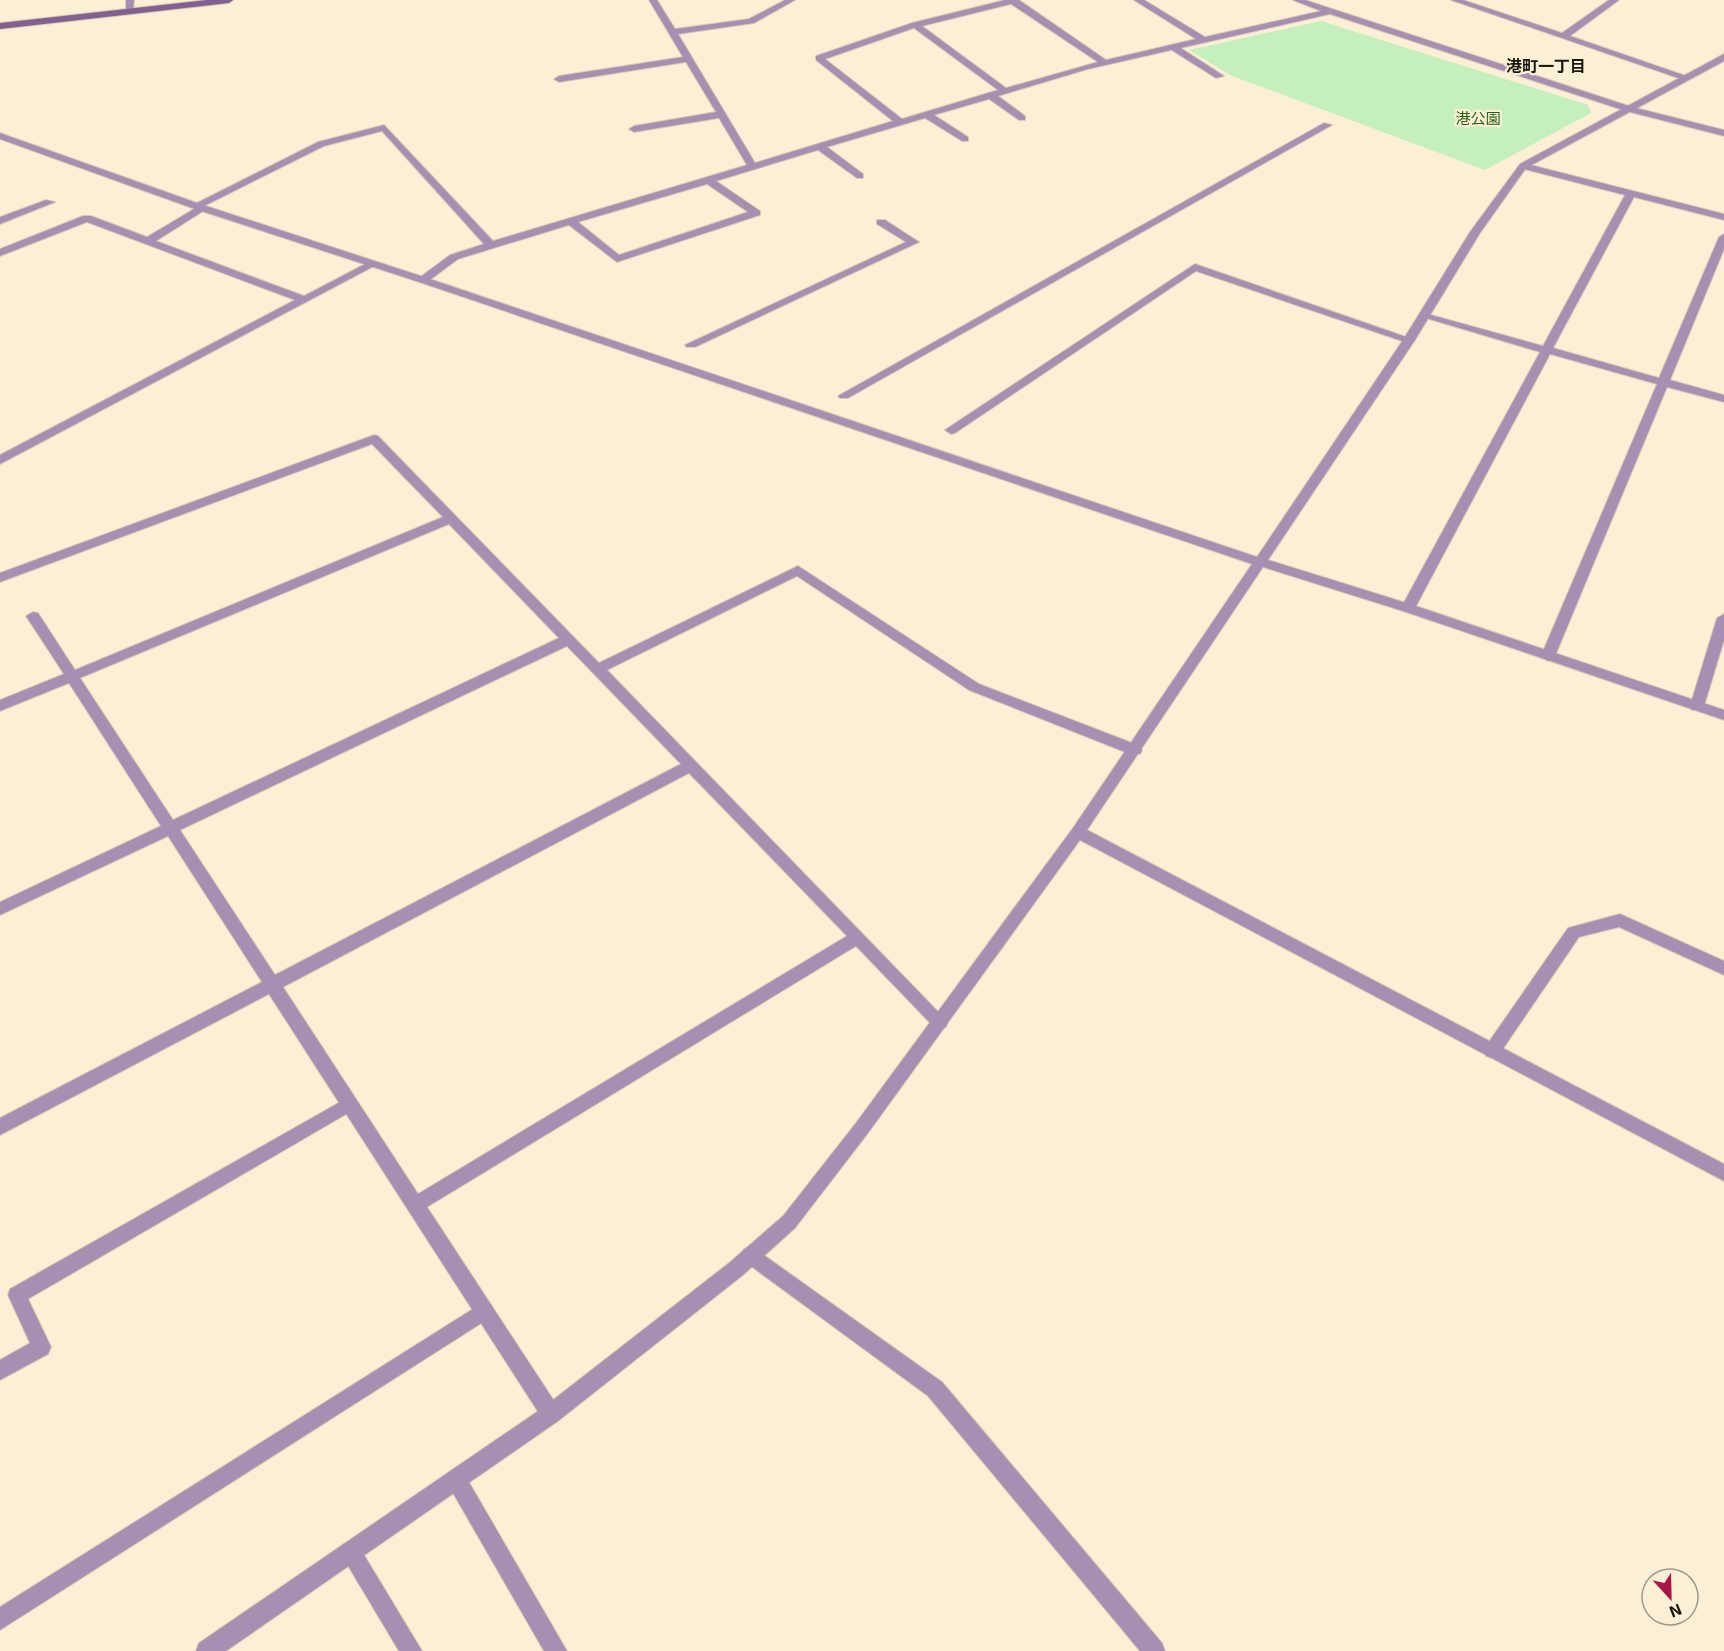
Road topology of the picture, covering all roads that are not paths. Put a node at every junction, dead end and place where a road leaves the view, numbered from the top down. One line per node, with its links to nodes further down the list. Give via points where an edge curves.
1 (130, 0): 10 (street)
2 (229, 0): 10 (main road)
3 (653, 0): 14 (street)
4 (791, 0): 14 (street, via 751,21)
5 (1014, 0): 12 (street); 20 (street)
6 (1138, 0): 16 (street)
7 (1297, 0): 11 (street)
8 (1455, 0): 15 (street)
9 (1615, 0): 15 (street)
10 (130, 11): 13 (main road)
11 (1330, 11): 16 (street); 26 (street)
12 (915, 25): 24 (street); 30 (street, via 819,58)
13 (0, 26)
14 (672, 32): 19 (street)
15 (1564, 36): 22 (street)
16 (1203, 40): 17 (street)
17 (1173, 47): 20 (street); 21 (street)
18 (1724, 57): 22 (street)
19 (689, 59): 23 (street); 27 (street)
20 (1104, 62): 24 (street)
21 (1219, 76)
22 (1687, 78): 26 (street)
23 (559, 79)
24 (1005, 91): 25 (street)
25 (990, 95): 28 (street); 29 (street)
26 (1629, 110): 33 (street); 38 (street)
27 (723, 114): 32 (street); 37 (street)
28 (927, 115): 30 (street); 35 (street)
29 (1022, 118)
30 (901, 123): 36 (street)
31 (1327, 125): 60 (street)
32 (634, 129)
33 (1724, 133)
34 (0, 136): 43 (street)
35 (965, 139)
36 (820, 147): 37 (street); 39 (street)
37 (753, 166): 40 (street)
38 (1523, 166): 41 (street); 55 (street, via 1475,232)
39 (860, 176)
40 (708, 180): 46 (street); 46 (street, via 756,213 616,259)
41 (1631, 193): 44 (street); 58 (street)
42 (50, 202): 45 (street)
43 (200, 207): 49 (street); 50 (street, via 321,144 384,128); 52 (street)
44 (1724, 217)
45 (0, 221)
46 (570, 221): 50 (street)
47 (881, 222): 57 (street, via 914,242)
48 (1724, 237): 59 (street)
49 (150, 240): 51 (street, via 87,218); 54 (street)
50 (491, 245): 53 (street, via 454,257)
51 (0, 252)
52 (373, 264): 53 (street); 54 (street)
53 (423, 280): 65 (street)
54 (304, 300): 63 (street)
55 (1424, 316): 56 (street); 58 (street)
56 (1409, 340): 62 (street, via 1195,267); 65 (street)
57 (692, 345)
58 (1546, 350): 59 (street); 67 (street)
59 (1665, 383): 61 (street); 71 (street)
60 (844, 396)
61 (1724, 399)
62 (951, 430)
63 (0, 460)
64 (453, 518): 66 (street, via 374,439); 70 (street); 73 (street)
65 (1258, 561): 67 (street); 77 (street)
66 (0, 578)
67 (1408, 608): 71 (street)
68 (33, 616): 73 (street)
69 (1724, 618): 75 (street)
70 (569, 639): 72 (street); 79 (street)
71 (1548, 656): 75 (street)
72 (598, 669): 77 (street, via 798,570 974,687); 78 (street)
73 (70, 676): 74 (street); 79 (street)
74 (0, 706)
75 (1697, 706): 76 (street)
76 (1724, 715)
77 (1135, 750): 80 (street)
78 (691, 765): 82 (street); 84 (street)
79 (171, 829): 81 (street); 84 (street)
80 (1078, 832): 85 (street); 86 (street)
81 (0, 909)
82 (858, 937): 85 (street); 90 (street)
83 (1724, 968): 86 (street, via 1620,920 1574,932)
84 (271, 984): 87 (street); 88 (street)
85 (940, 1022): 91 (street, via 789,1222)
86 (1492, 1051): 89 (street)
87 (349, 1104): 90 (street); 93 (street, via 17,1295 41,1347)
88 (0, 1127)
89 (1724, 1173)
90 (415, 1205): 92 (street)
91 (751, 1255): 94 (street); 101 (street, via 935,1389)
92 (484, 1311): 94 (street); 97 (street)
93 (0, 1371)
94 (551, 1414): 95 (street)
95 (456, 1479): 96 (street); 100 (street)
96 (351, 1551): 98 (street); 99 (street)
97 (0, 1619)
98 (207, 1651)
99 (411, 1651)
100 (556, 1651)
101 (1154, 1651)

